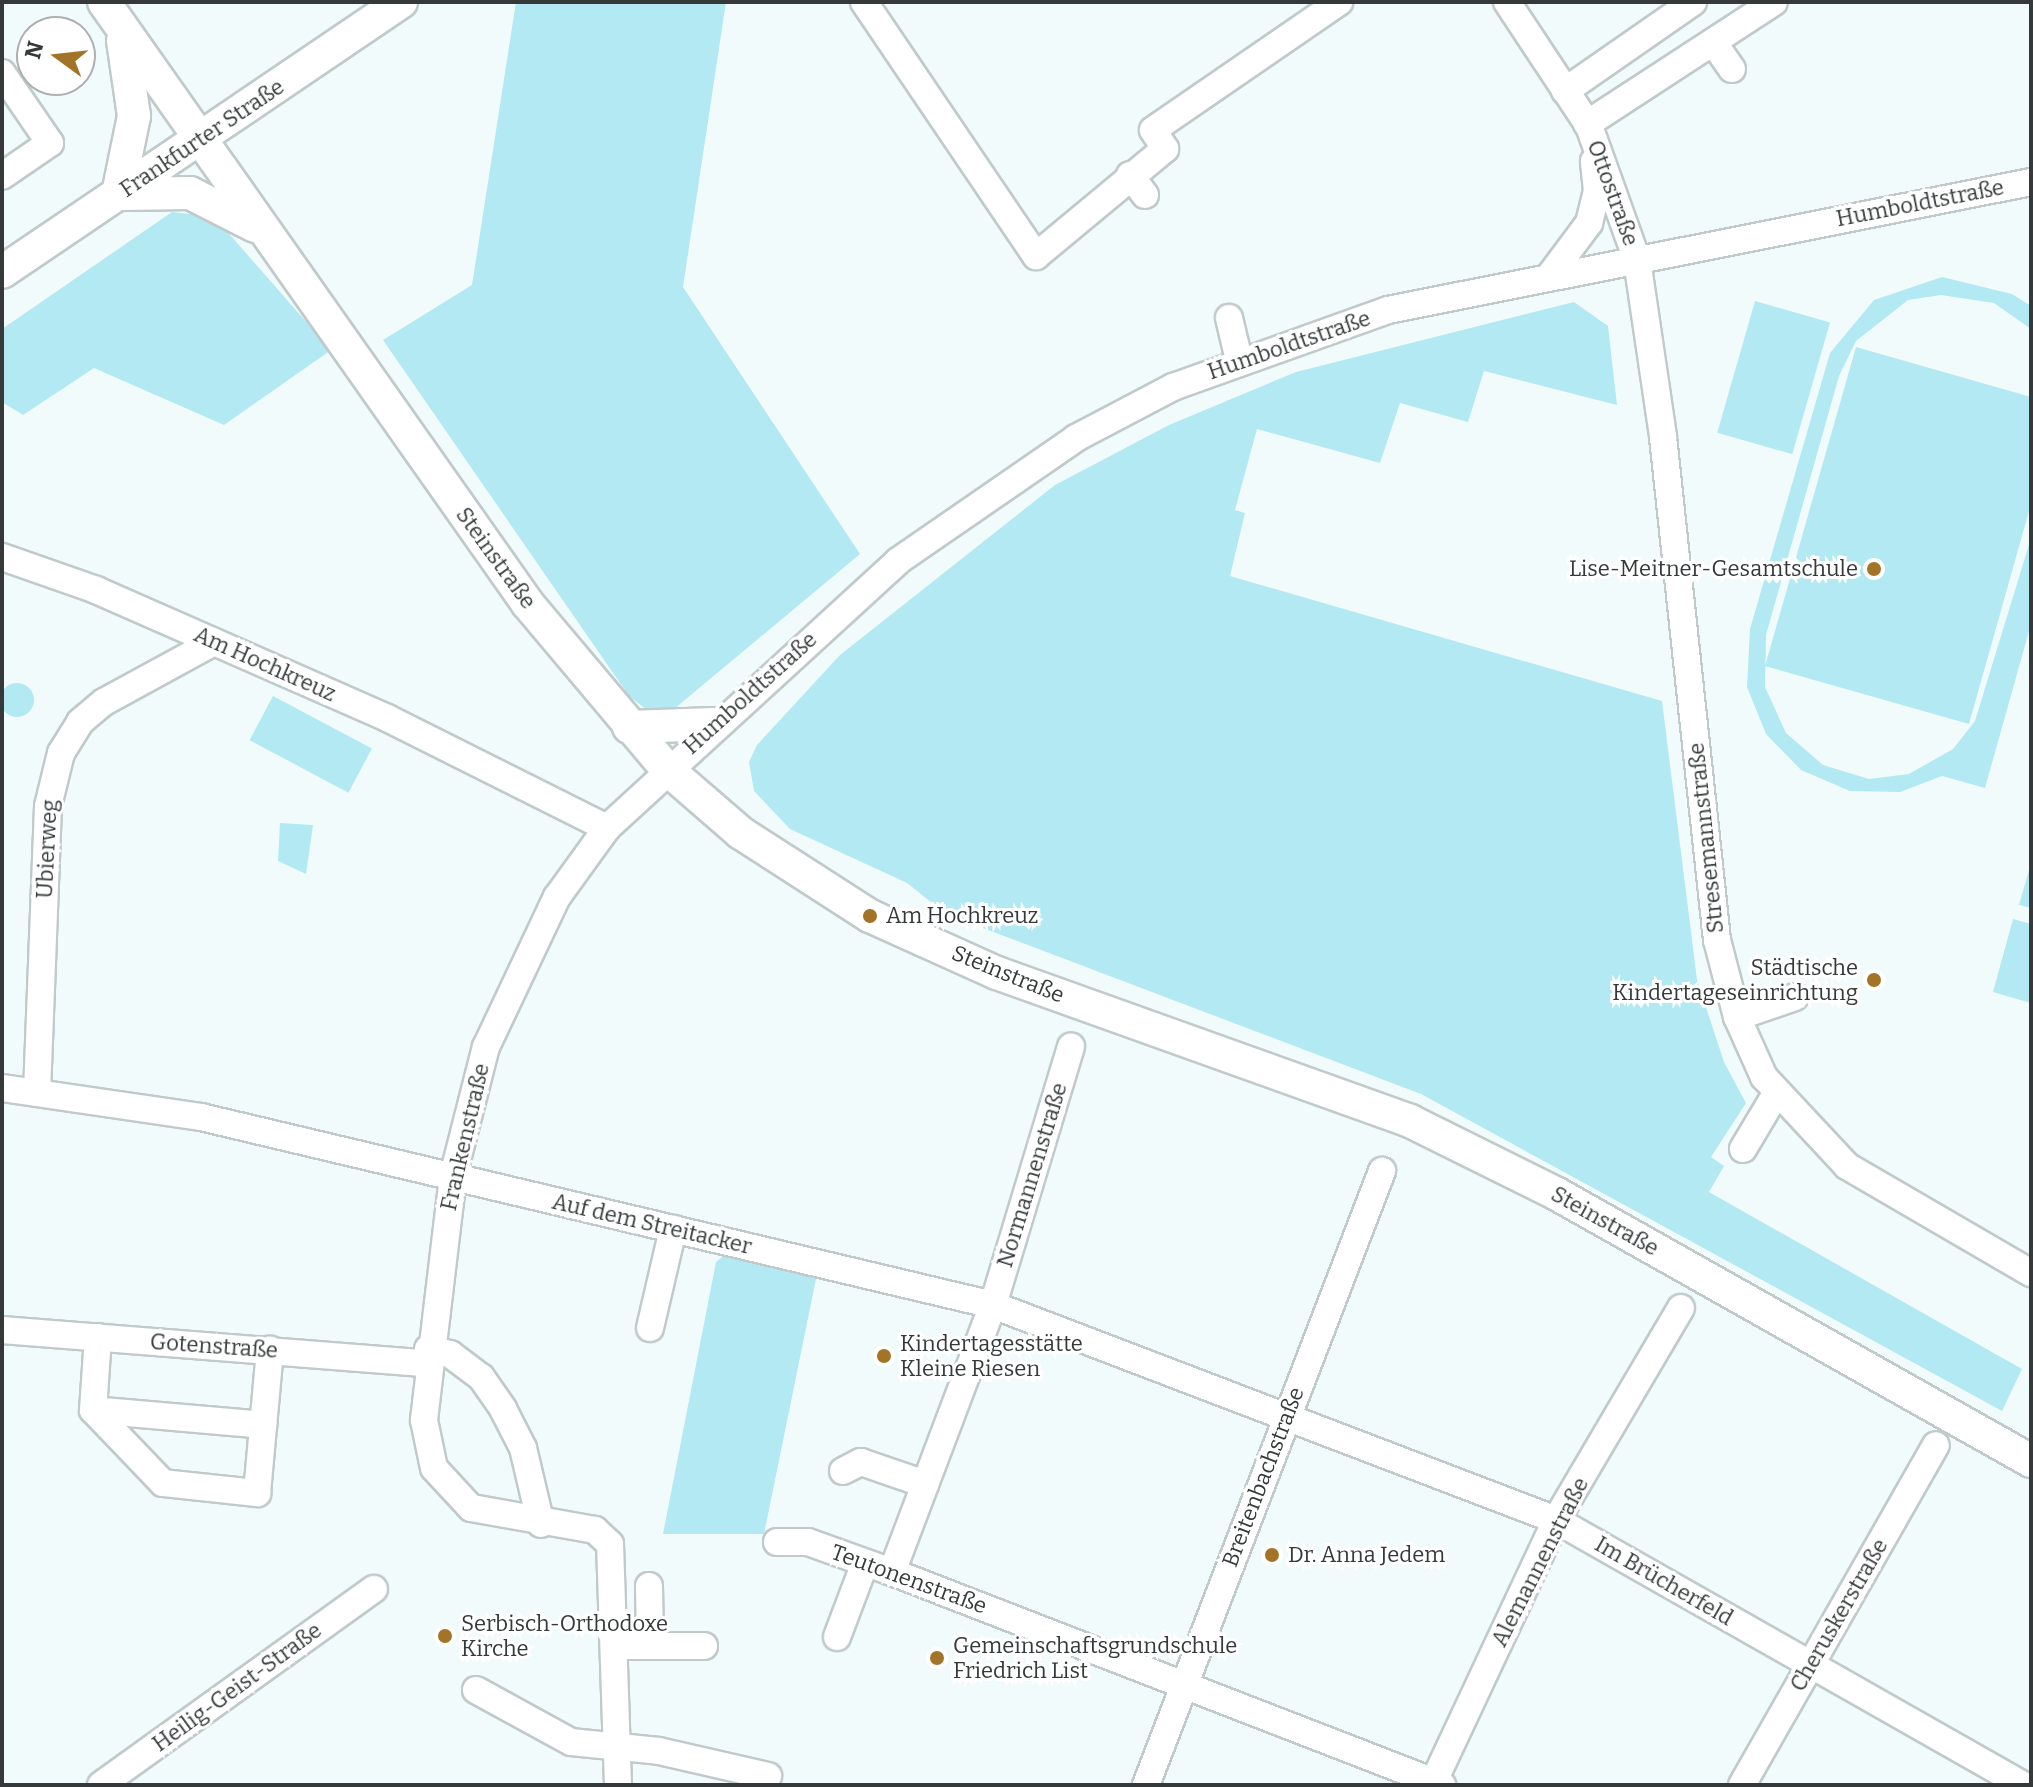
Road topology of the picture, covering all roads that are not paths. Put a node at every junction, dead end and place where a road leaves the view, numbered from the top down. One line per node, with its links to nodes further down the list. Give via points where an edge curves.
1 (401, 2): 13 (main road, Frankfurter Straße)
2 (864, 2): 3 (street, via 1036,256 1137,185 1165,149 1153,130)
3 (1339, 2)
4 (1507, 2): 11 (street, Ottostraße)
5 (1693, 2): 11 (street)
6 (1774, 2): 8 (street)
7 (111, 14): 13 (main road, Steinstraße); 16 (main road, via 134,116)
8 (1713, 42): 9 (street); 12 (street)
9 (1732, 69)
10 (2, 73): 14 (street, via 50,143)
11 (1565, 91): 12 (street, Ottostraße)
12 (1588, 125): 18 (street, Ottostraße); 20 (street, Ottostraße, via 1595,201 1576,248)
13 (200, 140): 16 (main road, Frankfurter Straße); 17 (main road, Steinstraße)
14 (2, 176)
15 (2031, 182): 18 (street, Humboldtstraße)
16 (118, 194): 17 (main road, via 190,193); 19 (main road, Frankfurter Straße)
17 (262, 230): 26 (main road, Steinstraße, via 528,604)
18 (1637, 260): 20 (street, Humboldtstraße); 30 (street, Stresemannstraße, via 1663,437 1717,940)
19 (2, 272)
20 (1548, 278): 22 (street, Humboldtstraße, via 1388,310)
21 (1229, 318): 22 (street)
22 (1239, 360): 25 (street, Humboldtstraße, via 1076,438 983,498 854,597)
23 (2, 557): 24 (street, Am Hochkreuz)
24 (214, 642): 28 (street, Am Hochkreuz); 34 (street, Ubierweg, via 104,702 80,722 61,753 48,806)
25 (714, 724): 26 (main road); 27 (street, Humboldtstraße)
26 (629, 727): 27 (main road, Steinstraße)
27 (667, 769): 28 (street, Frankenstraße); 51 (main road, Steinstraße, via 741,833 870,916 997,973 1410,1121 1557,1194)
28 (607, 828): 37 (street, Frankenstraße, via 557,897 515,974 486,1047)
29 (1795, 997): 30 (street)
30 (1737, 1017): 33 (street, Stresemannstraße)
31 (1071, 1046): 40 (street, Normannenstraße)
32 (2, 1088): 34 (street, Auf dem Streitacker)
33 (1777, 1092): 35 (street); 39 (street, Stresemannstraße, via 1847,1166)
34 (37, 1093): 37 (street, Auf dem Streitacker, via 201,1117)
35 (1743, 1149)
36 (1382, 1171): 48 (street, Breitenbachstraße)
37 (453, 1176): 38 (street, Auf dem Streitacker); 46 (street, Frankenstraße)
38 (673, 1229): 40 (street, Auf dem Streitacker); 42 (street)
39 (2031, 1273)
40 (993, 1305): 48 (street, Auf dem Streitacker); 53 (street, Normannenstraße)
41 (1681, 1308): 54 (street, Alemannenstraße)
42 (650, 1328)
43 (2, 1330): 44 (street, Gotenstraße)
44 (98, 1337): 45 (street, Gotenstraße); 47 (street)
45 (270, 1350): 46 (street, Gotenstraße); 49 (street)
46 (427, 1356): 55 (street, Gotenstraße, via 450,1354 481,1377 503,1409 523,1448); 55 (street, Frankenstraße, via 425,1438 434,1468 471,1508)
47 (93, 1410): 49 (street); 49 (street, via 163,1483 257,1493)
48 (1286, 1416): 54 (street, Im Brücherfeld); 66 (street, Breitenbachstraße)
49 (263, 1425)
50 (1936, 1445): 65 (street, Cheruskerstraße)
51 (2031, 1461)
52 (843, 1471): 53 (street, via 861,1462)
53 (925, 1484): 58 (street, Normannenstraße)
54 (1556, 1520): 65 (street, Im Brücherfeld); 70 (street, Alemannenstraße)
55 (541, 1524): 62 (street, Frankenstraße, via 605,1535 615,1564)
56 (777, 1542): 57 (street, Teutonenstraße, via 808,1542)
57 (865, 1563): 58 (street, Teutonenstraße); 61 (street)
58 (892, 1572): 66 (street, Teutonenstraße)
59 (649, 1586): 63 (street)
60 (374, 1589): 71 (street, Heilig-Geist-Straße)
61 (837, 1637)
62 (616, 1646): 63 (street); 68 (street)
63 (650, 1646): 64 (street)
64 (704, 1646)
65 (1811, 1665): 74 (street, Cheruskerstraße); 75 (street, Im Brücherfeld)
66 (1185, 1684): 70 (street, Teutonenstraße); 73 (street, Breitenbachstraße)
67 (476, 1690): 68 (street, via 571,1742)
68 (617, 1752): 69 (street, via 659,1751); 72 (street)
69 (768, 1776)
70 (1438, 1783)
71 (101, 1785)
72 (618, 1785)
73 (1146, 1785)
74 (1742, 1785)
75 (2023, 1785)

